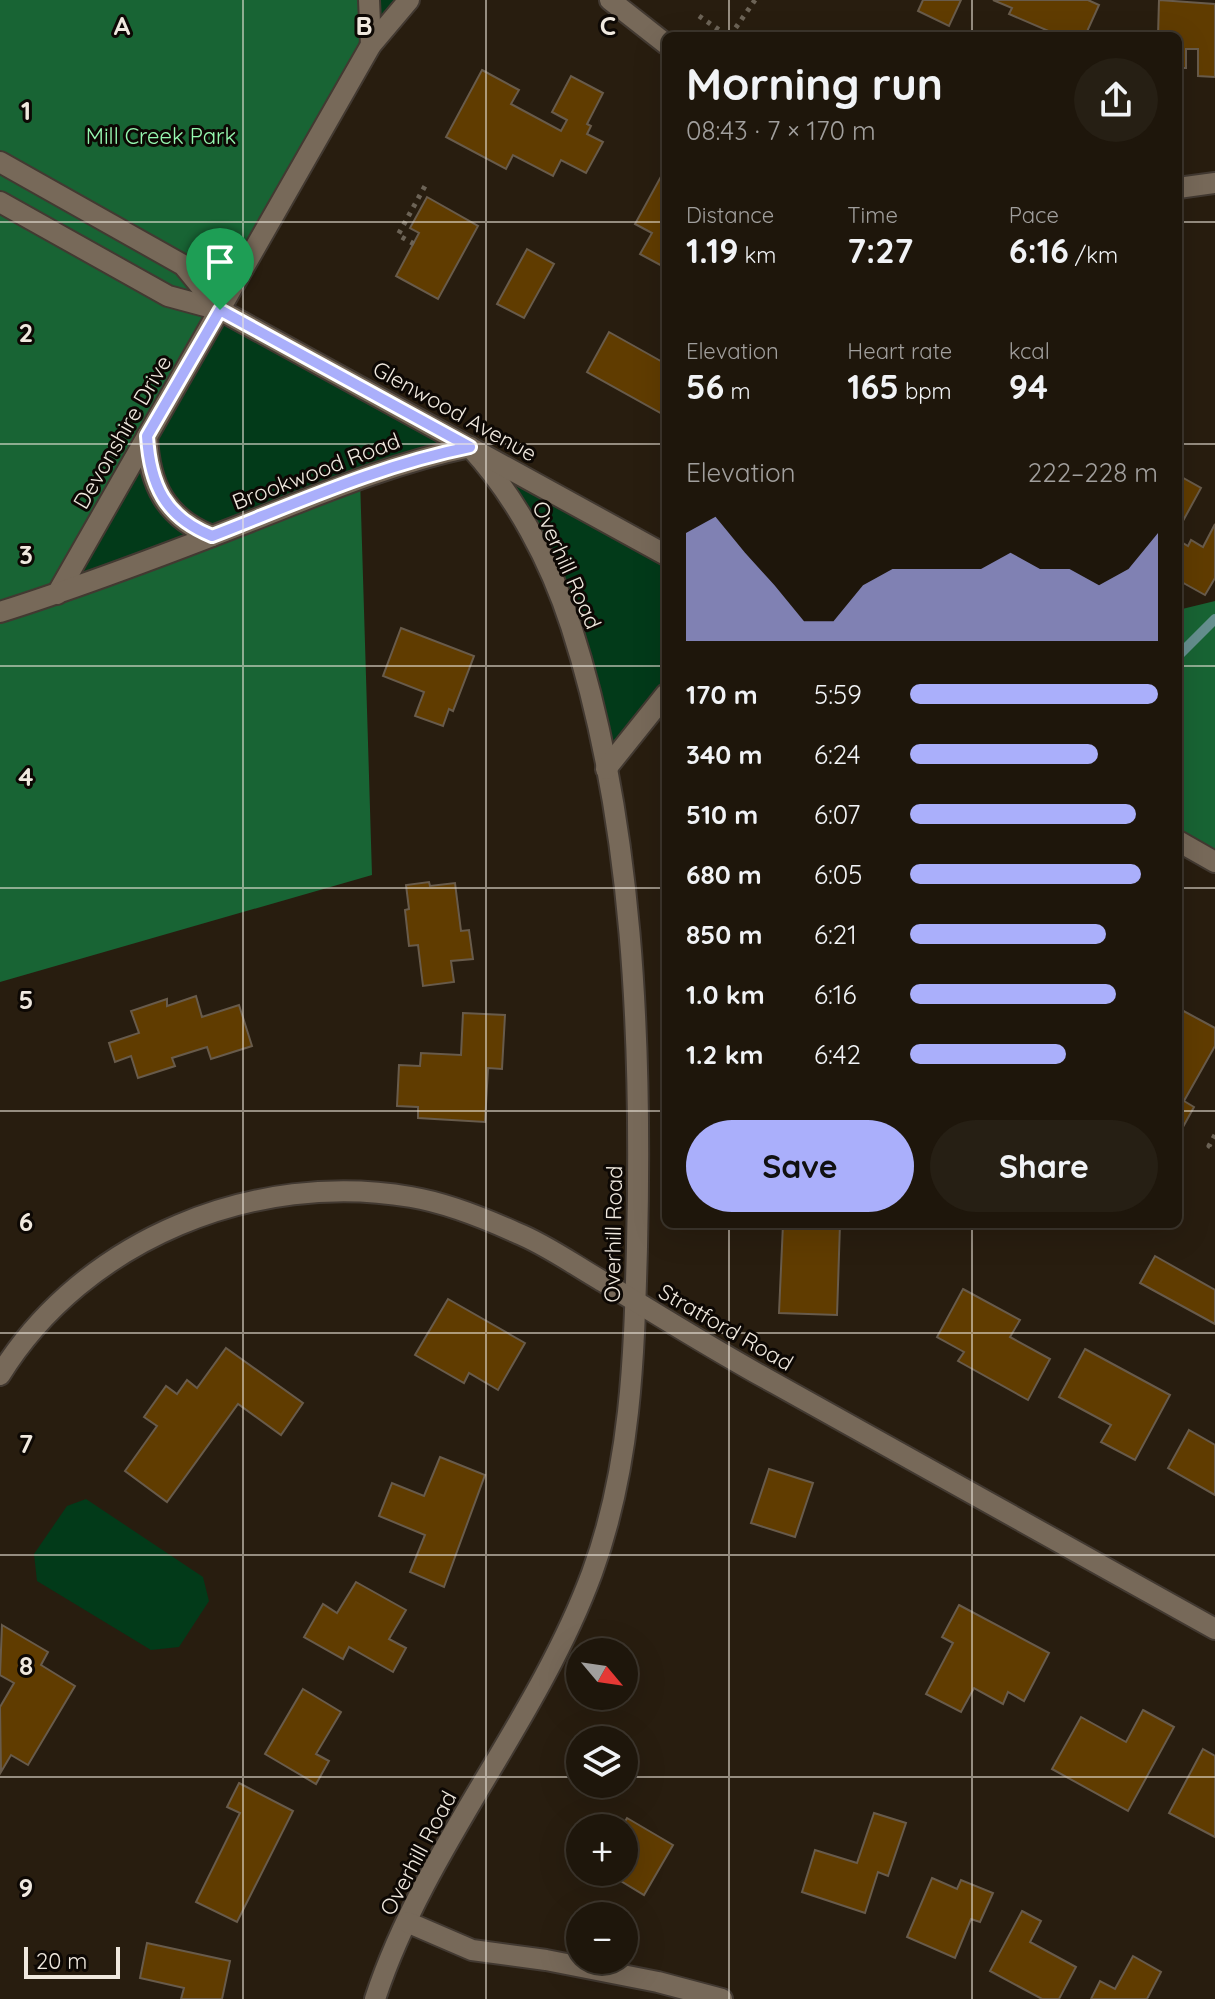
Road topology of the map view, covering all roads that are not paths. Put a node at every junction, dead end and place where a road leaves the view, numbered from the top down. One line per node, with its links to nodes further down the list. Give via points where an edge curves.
1 (369, 0): 5 (street)
2 (409, 0): 5 (street, Devonshire Drive)
3 (610, 0): 4 (street)
4 (662, 41)
5 (371, 45): 10 (street, Devonshire Drive)
6 (0, 162): 10 (street, Glenwood Avenue, via 183,265)
7 (1215, 183): 8 (street)
8 (1182, 187)
9 (0, 202): 10 (street, Glenwood Avenue, via 168,296)
10 (220, 310): 11 (street, Devonshire Drive); 12 (street, Glenwood Avenue)
11 (147, 436): 13 (street, via 157,487 174,514); 15 (street, Devonshire Drive)
12 (470, 447): 13 (street, Brookwood Road, via 368,475); 14 (street, Glenwood Avenue); 18 (street, Overhill Road, via 517,507 559,596 585,673)
13 (212, 536): 15 (street, Brookwood Road)
14 (662, 553)
15 (57, 594): 16 (street, Brookwood Road)
16 (0, 612)
17 (662, 699): 18 (street)
18 (606, 769): 21 (street, Overhill Road, via 636,1041)
19 (1182, 843): 20 (street)
20 (1215, 862)
21 (635, 1301): 22 (street, Stratford Road, via 534,1240 447,1206 377,1193 304,1193 216,1211 124,1253 68,1295); 23 (street, Stratford Road, via 731,1360); 24 (street, Overhill Road, via 626,1442 592,1573 558,1651)
22 (0, 1375)
23 (1215, 1629)
24 (407, 1922): 25 (street, Overhill Road); 26 (street, via 472,1950 616,1973)
25 (375, 1999)
26 (722, 1999)

